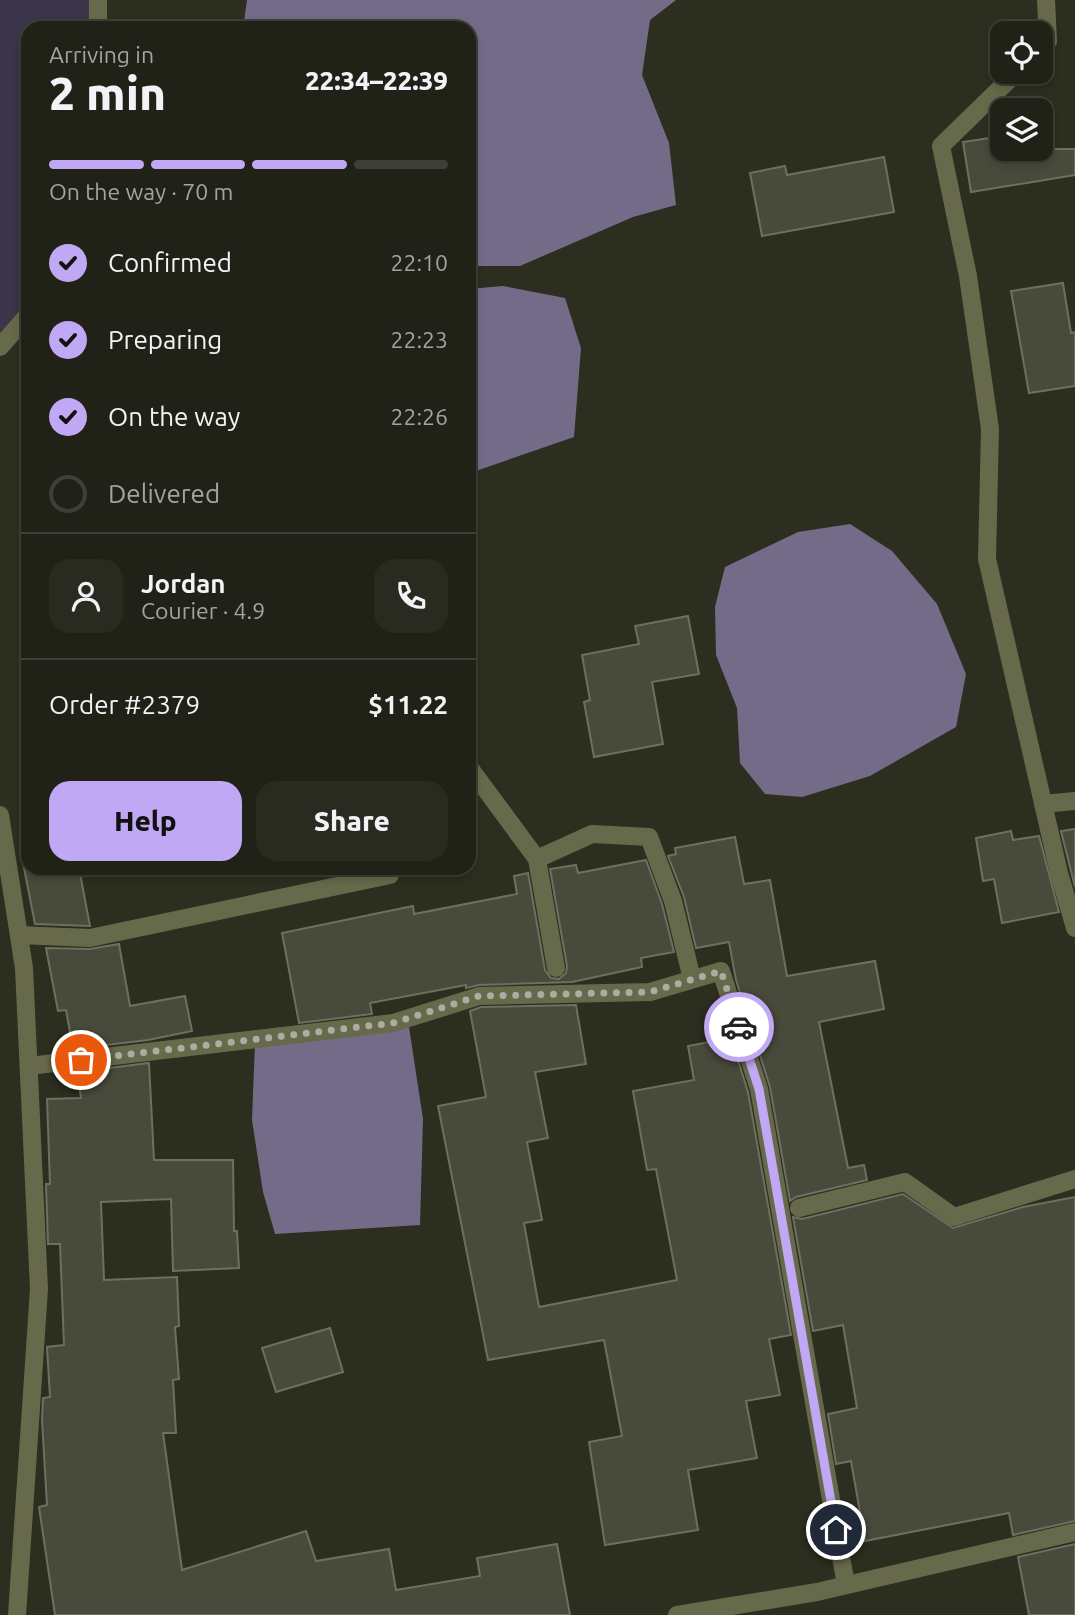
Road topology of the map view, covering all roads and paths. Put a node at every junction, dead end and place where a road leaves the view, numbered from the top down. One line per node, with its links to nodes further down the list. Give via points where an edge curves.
1 (98, 0): 3 (street)
2 (1046, 0): 4 (street)
3 (98, 21)
4 (1047, 21)
5 (1005, 84): 10 (street, via 941,146 968,276 990,429 987,559)
6 (21, 323): 7 (street)
7 (0, 348)
8 (476, 776): 12 (street)
9 (1075, 801): 10 (street)
10 (1043, 804): 14 (street)
11 (0, 815): 15 (street)
12 (537, 859): 16 (street); 17 (street, via 592,834 649,837 673,901)
13 (390, 875): 15 (street, via 90,938)
14 (1075, 928)
15 (19, 935): 18 (street)
16 (556, 968)
17 (692, 979): 18 (street, via 650,992 479,996 393,1023); 22 (street, via 721,971 759,1089)
18 (29, 1066): 23 (street, via 39,1289)
19 (1075, 1178): 20 (street, via 954,1217 905,1182)
20 (799, 1208)
21 (1075, 1531): 22 (street)
22 (846, 1585): 24 (street)
23 (17, 1615)
24 (678, 1615)

